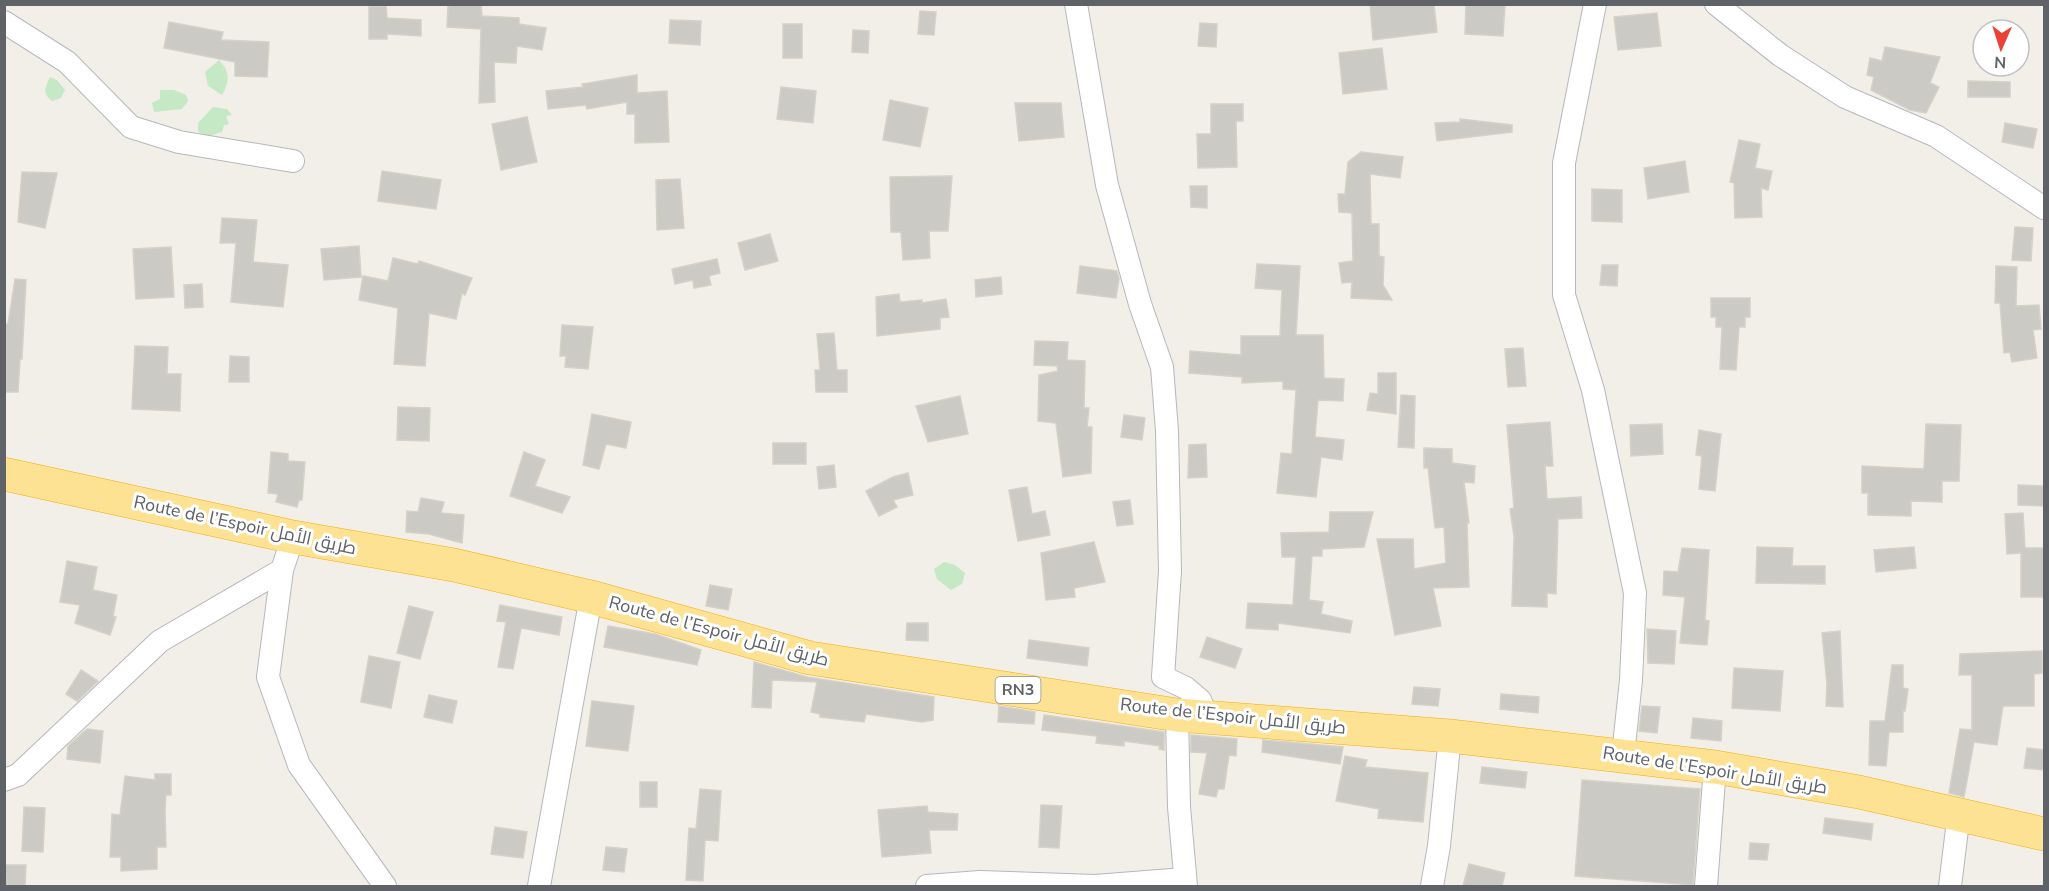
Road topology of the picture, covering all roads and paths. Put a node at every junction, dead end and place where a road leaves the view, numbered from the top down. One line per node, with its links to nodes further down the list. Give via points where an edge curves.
1 (1076, 4): 11 (street, via 1107,185 1162,367 1170,571 1163,677 1200,700)
2 (1595, 4): 13 (street, via 1564,163 1564,295 1593,390 1635,593)
3 (1716, 4): 6 (street, via 1780,56 1845,97 1935,136)
4 (9, 17): 5 (street, via 67,62 130,127 179,142)
5 (293, 161)
6 (2044, 208)
7 (4, 474): 8 (highway, Route de l’Espoir طريق الأمل / RN3)
8 (293, 537): 9 (street); 10 (highway, Route de l’Espoir طريق الأمل / RN3, via 454,565)
9 (282, 570): 15 (street, via 160,641 18,775); 20 (street, via 268,677 298,765)
10 (591, 597): 11 (highway, Route de l’Espoir طريق الأمل / RN3, via 810,658); 21 (street)
11 (1193, 716): 12 (highway, Route de l’Espoir طريق الأمل / RN3); 18 (street, via 1179,807)
12 (1450, 736): 13 (highway, Route de l’Espoir طريق الأمل / RN3); 23 (street)
13 (1623, 755): 14 (highway, Route de l’Espoir طريق الأمل / RN3)
14 (1715, 767): 16 (highway, Route de l’Espoir طريق الأمل / RN3); 24 (street)
15 (4, 780)
16 (1959, 813): 17 (highway, Route de l’Espoir طريق الأمل / RN3); 25 (street)
17 (2044, 834)
18 (1186, 883): 19 (street)
19 (1017, 885): 22 (street, via 980,882)
20 (385, 886)
21 (539, 886)
22 (927, 886)
23 (1432, 886)
24 (1706, 886)
25 (1950, 886)

